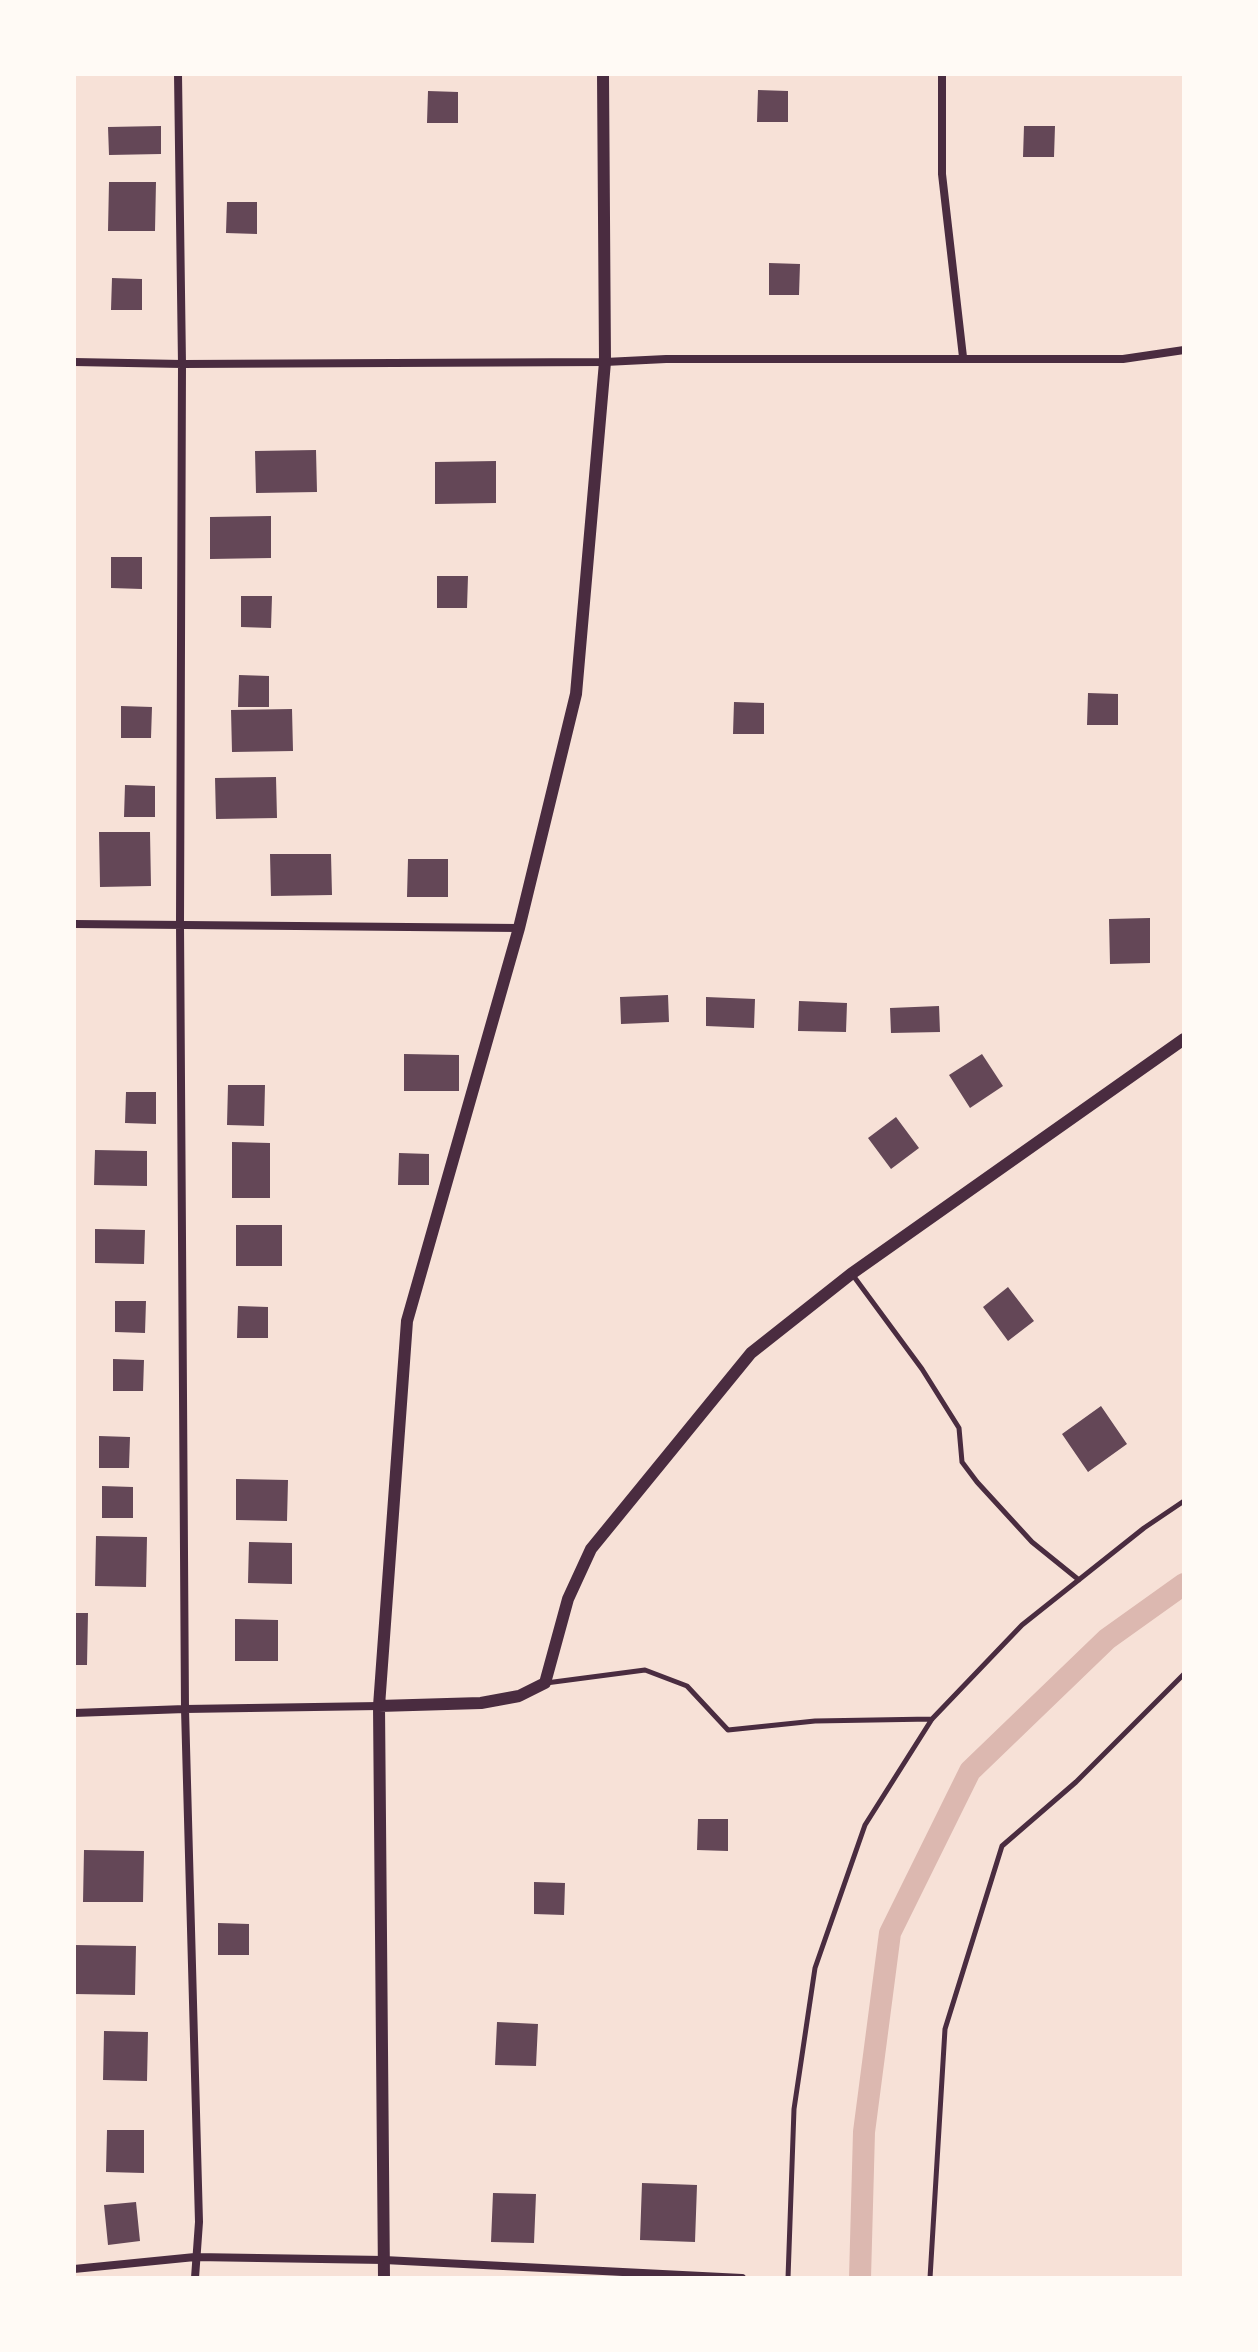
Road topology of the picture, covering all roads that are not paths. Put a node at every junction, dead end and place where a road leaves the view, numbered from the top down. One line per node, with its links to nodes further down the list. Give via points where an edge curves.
1 (178, 74): 8 (street)
2 (603, 74): 7 (street)
3 (942, 74): 5 (street, via 942,174)
4 (1184, 350): 5 (street, via 1123,359)
5 (963, 357): 7 (street)
6 (74, 362): 8 (street)
7 (605, 362): 8 (street); 11 (street, via 576,694)
8 (182, 364): 10 (street)
9 (74, 924): 10 (street)
10 (180, 924): 11 (street); 19 (street)
11 (519, 928): 18 (street, via 407,1321)
12 (1184, 1039): 13 (street)
13 (851, 1274): 15 (lane, via 959,1428 962,1462 1032,1542); 17 (street, via 751,1353 591,1549 568,1599)
14 (1184, 1501): 15 (lane)
15 (1079, 1580): 21 (lane, via 1022,1625)
16 (1184, 1674): 29 (lane, via 1076,1782 1002,1846 945,2029)
17 (545, 1683): 18 (street, via 519,1696 481,1703); 21 (lane, via 645,1670 687,1686 728,1730 815,1721)
18 (379, 1706): 19 (street); 23 (street)
19 (185, 1709): 20 (street); 22 (street, via 199,2222)
20 (74, 1713)
21 (932, 1719): 28 (lane, via 865,1825 815,1968 794,2109)
22 (195, 2257): 23 (street); 24 (street); 25 (street)
23 (384, 2260): 26 (street); 27 (street)
24 (74, 2269)
25 (195, 2278)
26 (384, 2278)
27 (742, 2278)
28 (788, 2278)
29 (930, 2278)

